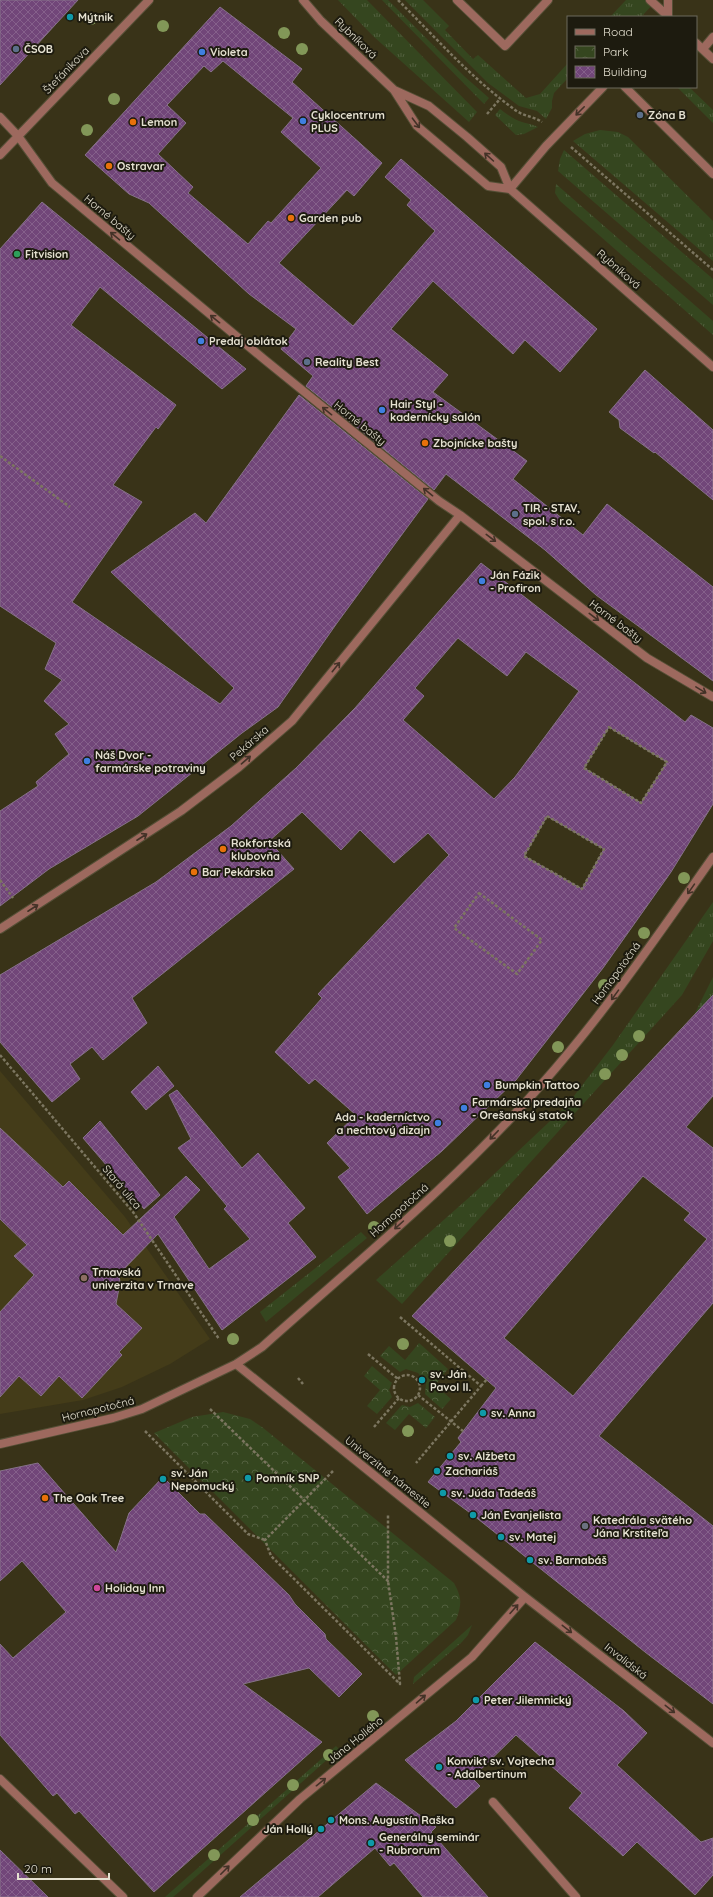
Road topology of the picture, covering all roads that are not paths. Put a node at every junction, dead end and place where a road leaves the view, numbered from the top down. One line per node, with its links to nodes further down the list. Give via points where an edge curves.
1 (149, 0): 17 (street, Štefánikova)
2 (303, 0): 15 (street, Rybníková)
3 (457, 0): 4 (street, via 504,46)
4 (548, 0)
5 (650, 0): 7 (street)
6 (668, 0): 8 (street)
7 (667, 16)
8 (668, 16)
9 (713, 37): 11 (street)
10 (697, 44): 11 (street)
11 (703, 49): 12 (street)
12 (713, 59)
13 (602, 88): 20 (street, one-way to 20, via 546,146)
14 (625, 88): 19 (street)
15 (394, 90): 20 (street, Rybníková, one-way to 15, via 501,167 467,137 429,106); 20 (street, Rybníková, one-way to 20, via 417,126 488,186)
16 (0, 117): 17 (street, Horné bašty)
17 (18, 136): 18 (street, Štefánikova); 22 (street, Horné bašty, one-way to 17, via 439,501 283,375 52,183)
18 (0, 155)
19 (713, 174)
20 (510, 189): 21 (street, Rybníková)
21 (713, 366)
22 (460, 515): 23 (street, Horné bašty, one-way to 23, via 647,658); 25 (street, Pekárska, one-way to 22, via 181,811 239,767 292,721)
23 (713, 697)
24 (713, 857): 26 (street, Hornopotočná, one-way to 26, via 606,1006 541,1085 459,1172 262,1346)
25 (0, 929)
26 (236, 1364): 27 (street, Hornopotočná, via 142,1409 114,1418); 28 (street, Univerzitné námestie)
27 (0, 1444)
28 (525, 1597): 29 (street, Invalidská, one-way to 29); 33 (street, Jána Hollého, one-way to 28, via 300,1799 472,1657)
29 (713, 1743)
30 (0, 1779): 32 (street)
31 (493, 1802): 34 (street)
32 (123, 1897)
33 (197, 1897)
34 (576, 1897)

